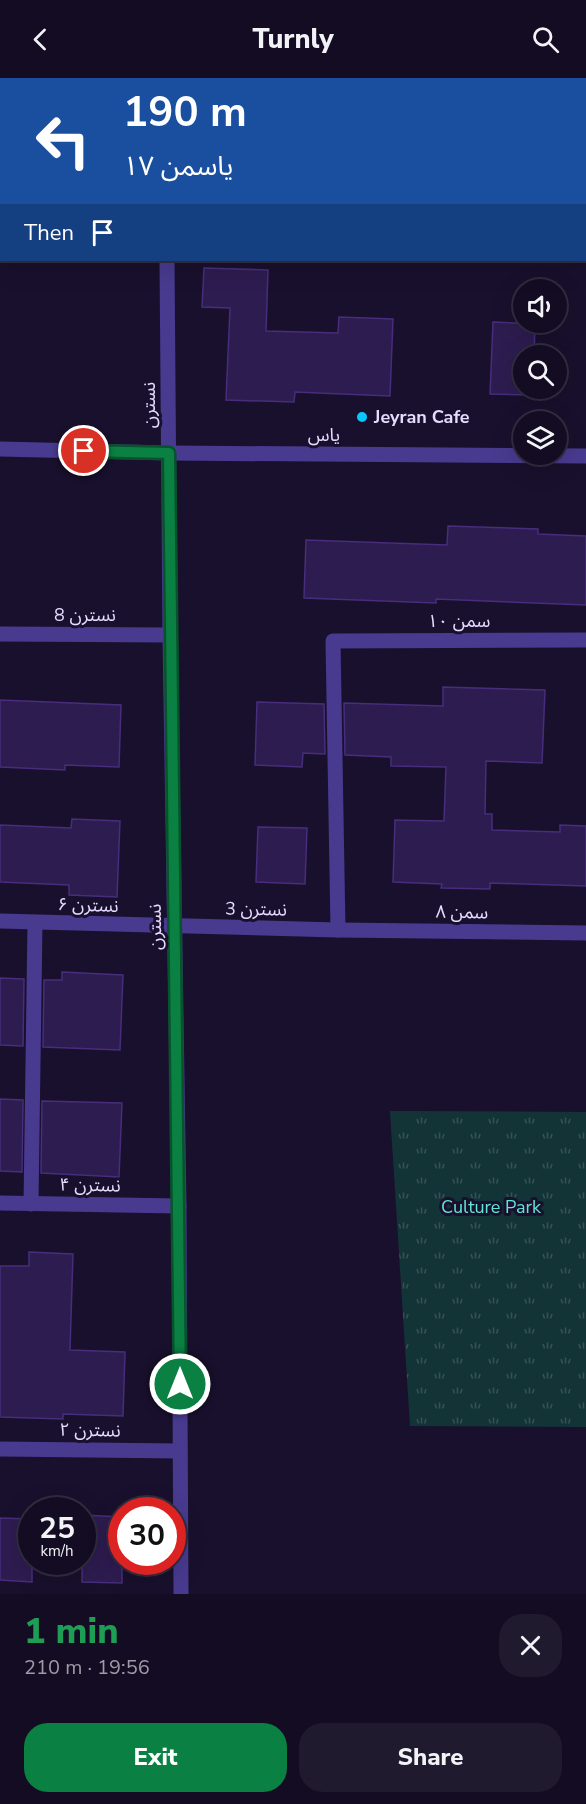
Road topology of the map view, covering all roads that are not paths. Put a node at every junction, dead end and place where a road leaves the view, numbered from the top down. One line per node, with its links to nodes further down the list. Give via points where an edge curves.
1 (167, 261): 3 (street, نسترن)
2 (0, 449): 3 (street, یاس)
3 (169, 453): 4 (street, یاس); 6 (street, نسترن)
4 (586, 456)
5 (0, 634): 6 (street, نسترن 8)
6 (170, 635): 10 (street, نسترن)
7 (586, 640): 11 (street, سمن ۱۰, via 333,641)
8 (0, 921): 9 (street, نسترن ۶)
9 (35, 923): 10 (street, نسترن ۶); 14 (street)
10 (174, 927): 11 (street, نسترن 3); 15 (street, نسترن)
11 (338, 930): 12 (street, سمن ۸)
12 (586, 933)
13 (0, 1203): 14 (street, نسترن ۴)
14 (31, 1204): 15 (street, نسترن ۴)
15 (179, 1206): 17 (street, نسترن)
16 (0, 1449): 17 (street, نسترن ۲)
17 (180, 1451): 18 (street, نسترن)
18 (181, 1594)

